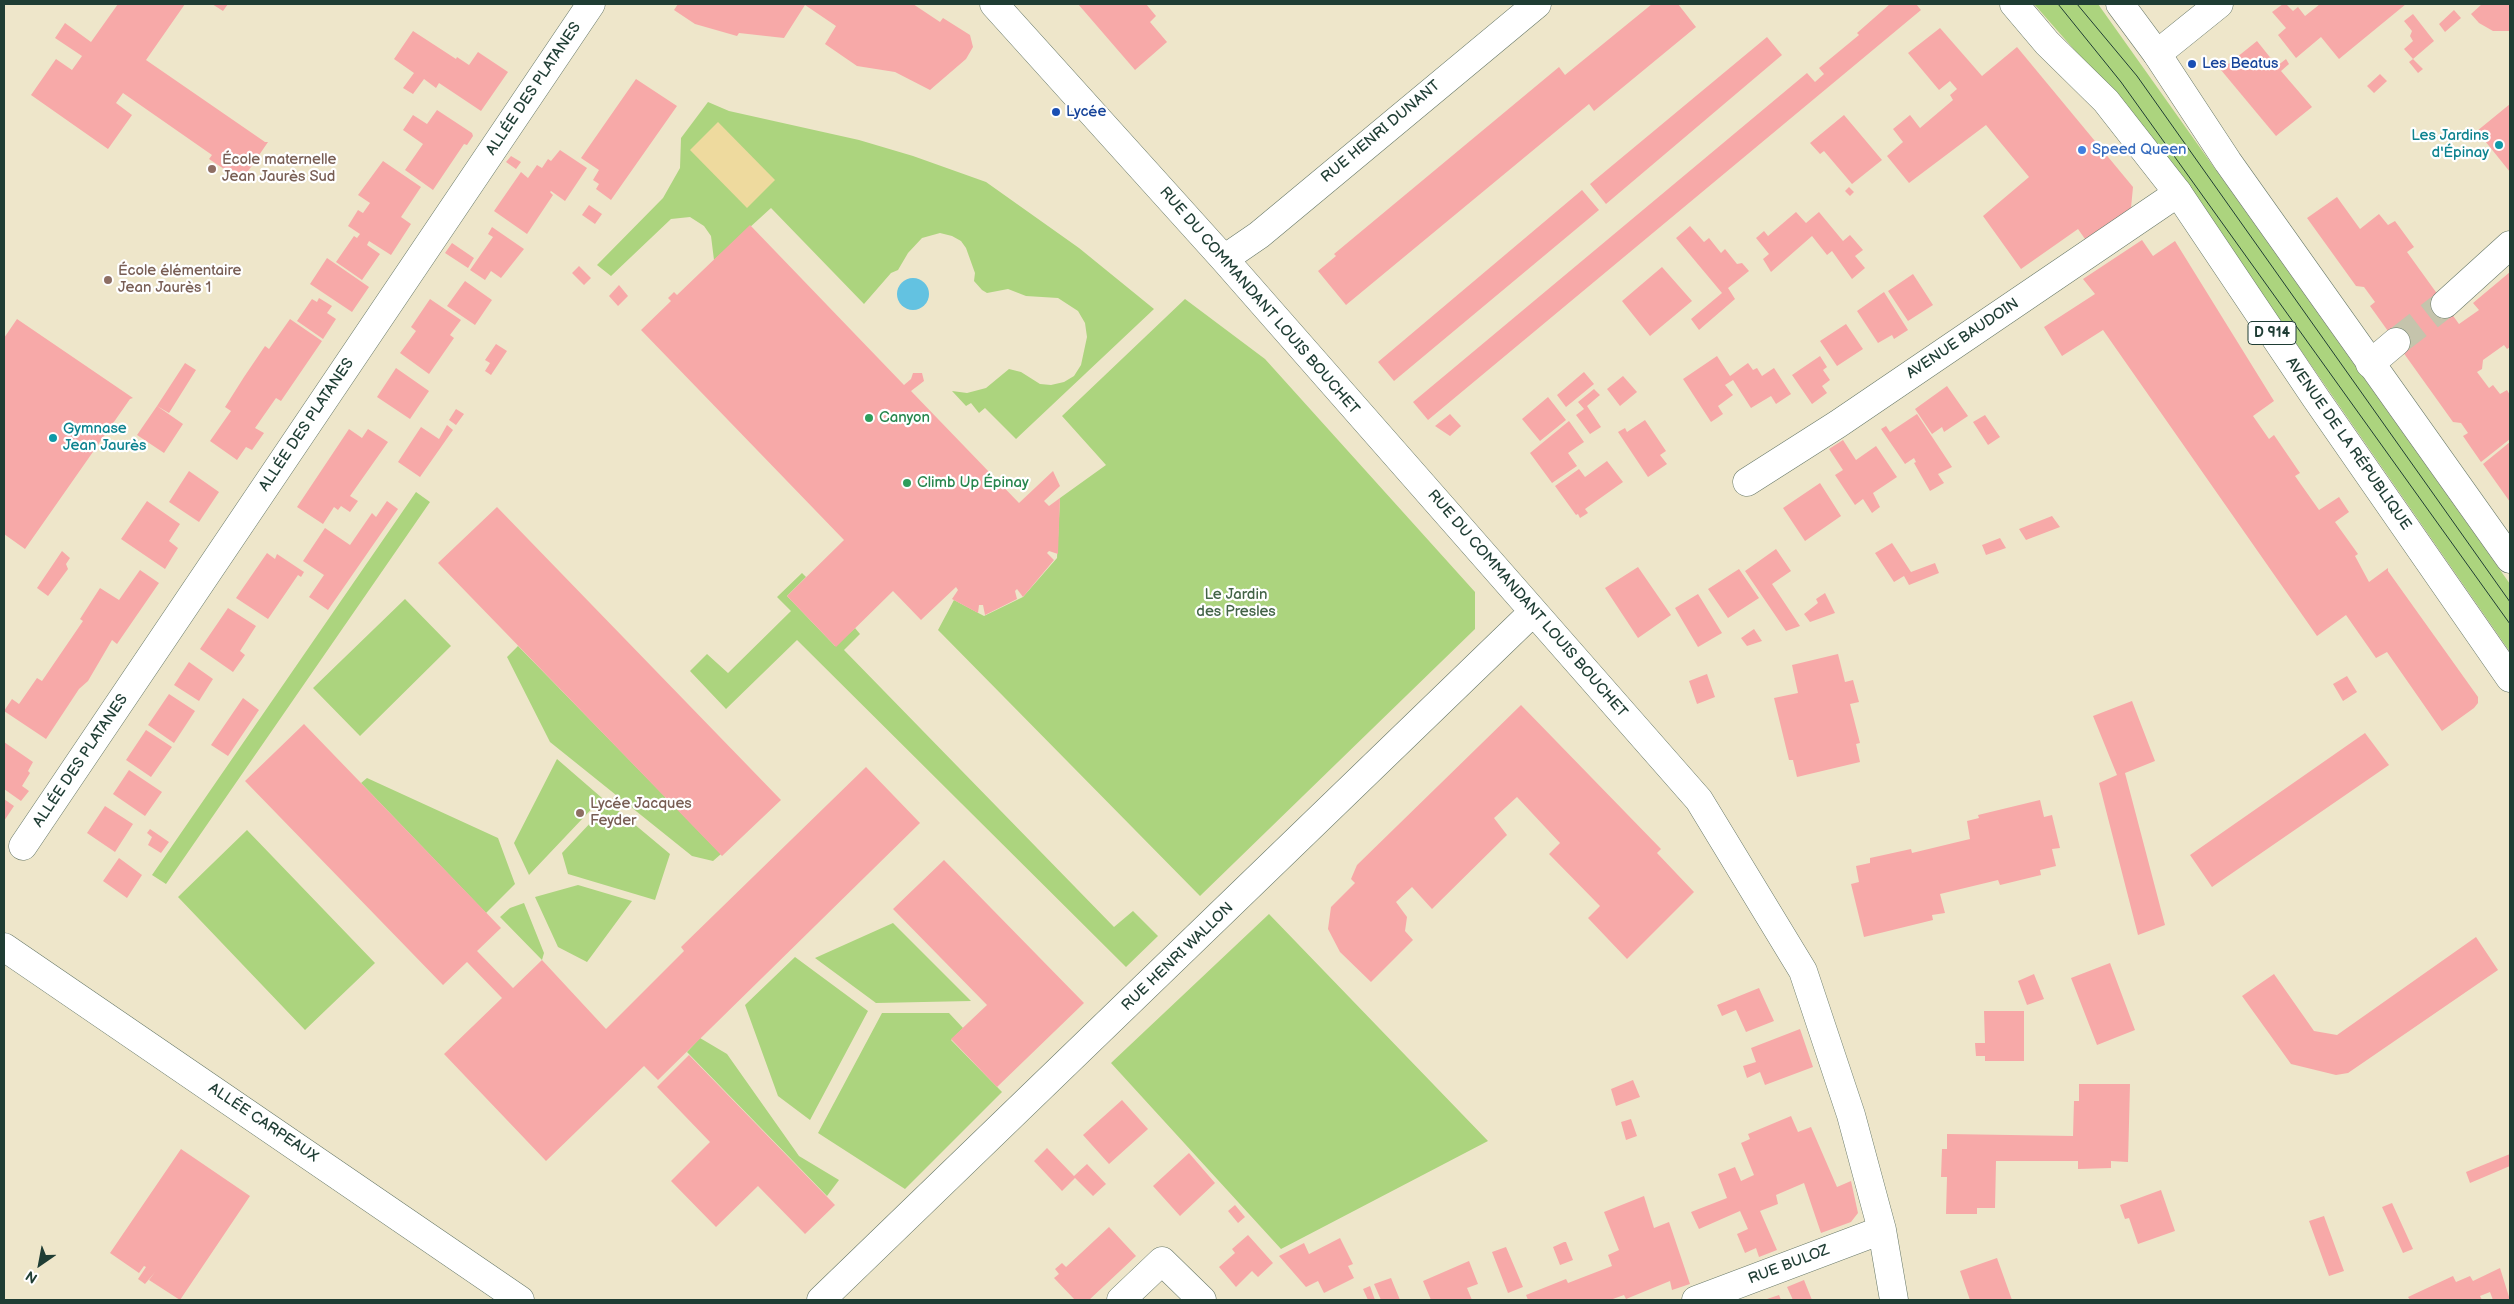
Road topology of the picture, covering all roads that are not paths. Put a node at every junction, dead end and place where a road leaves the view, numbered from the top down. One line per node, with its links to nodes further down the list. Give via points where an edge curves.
1 (591, 4): 18 (street, ALLÉE DES PLATANES)
2 (994, 4): 10 (street, RUE DU COMMANDANT LOUIS BOUCHET)
3 (1537, 4): 10 (street, RUE HENRI DUNANT, via 1258,235)
4 (2014, 4): 8 (street, AVENUE DE LA RÉPUBLIQUE / D 914, via 2047,43 2106,101)
5 (2120, 4): 7 (street)
6 (2219, 4): 7 (street)
7 (2157, 54): 13 (street, via 2228,162)
8 (2178, 193): 14 (street, AVENUE BAUDOIN, via 1838,424); 17 (street, AVENUE DE LA RÉPUBLIQUE / D 914, via 2320,405)
9 (2510, 245): 11 (street)
10 (1224, 259): 16 (street, RUE DU COMMANDANT LOUIS BOUCHET)
11 (2445, 304)
12 (2396, 342): 13 (street)
13 (2370, 364): 15 (street)
14 (1747, 482)
15 (2510, 559)
16 (1533, 612): 20 (street, RUE DU COMMANDANT LOUIS BOUCHET, via 1699,800 1803,972 1851,1115); 22 (street, RUE HENRI WALLON)
17 (2510, 678)
18 (23, 846)
19 (4, 947): 21 (street, ALLÉE CARPEAUX)
20 (1882, 1230): 25 (street, RUE BULOZ); 26 (street, RUE DU COMMANDANT LOUIS BOUCHET)
21 (520, 1300)
22 (821, 1300)
23 (1121, 1300): 24 (street, via 1162,1261)
24 (1202, 1300)
25 (1696, 1300)
26 (1894, 1300)

